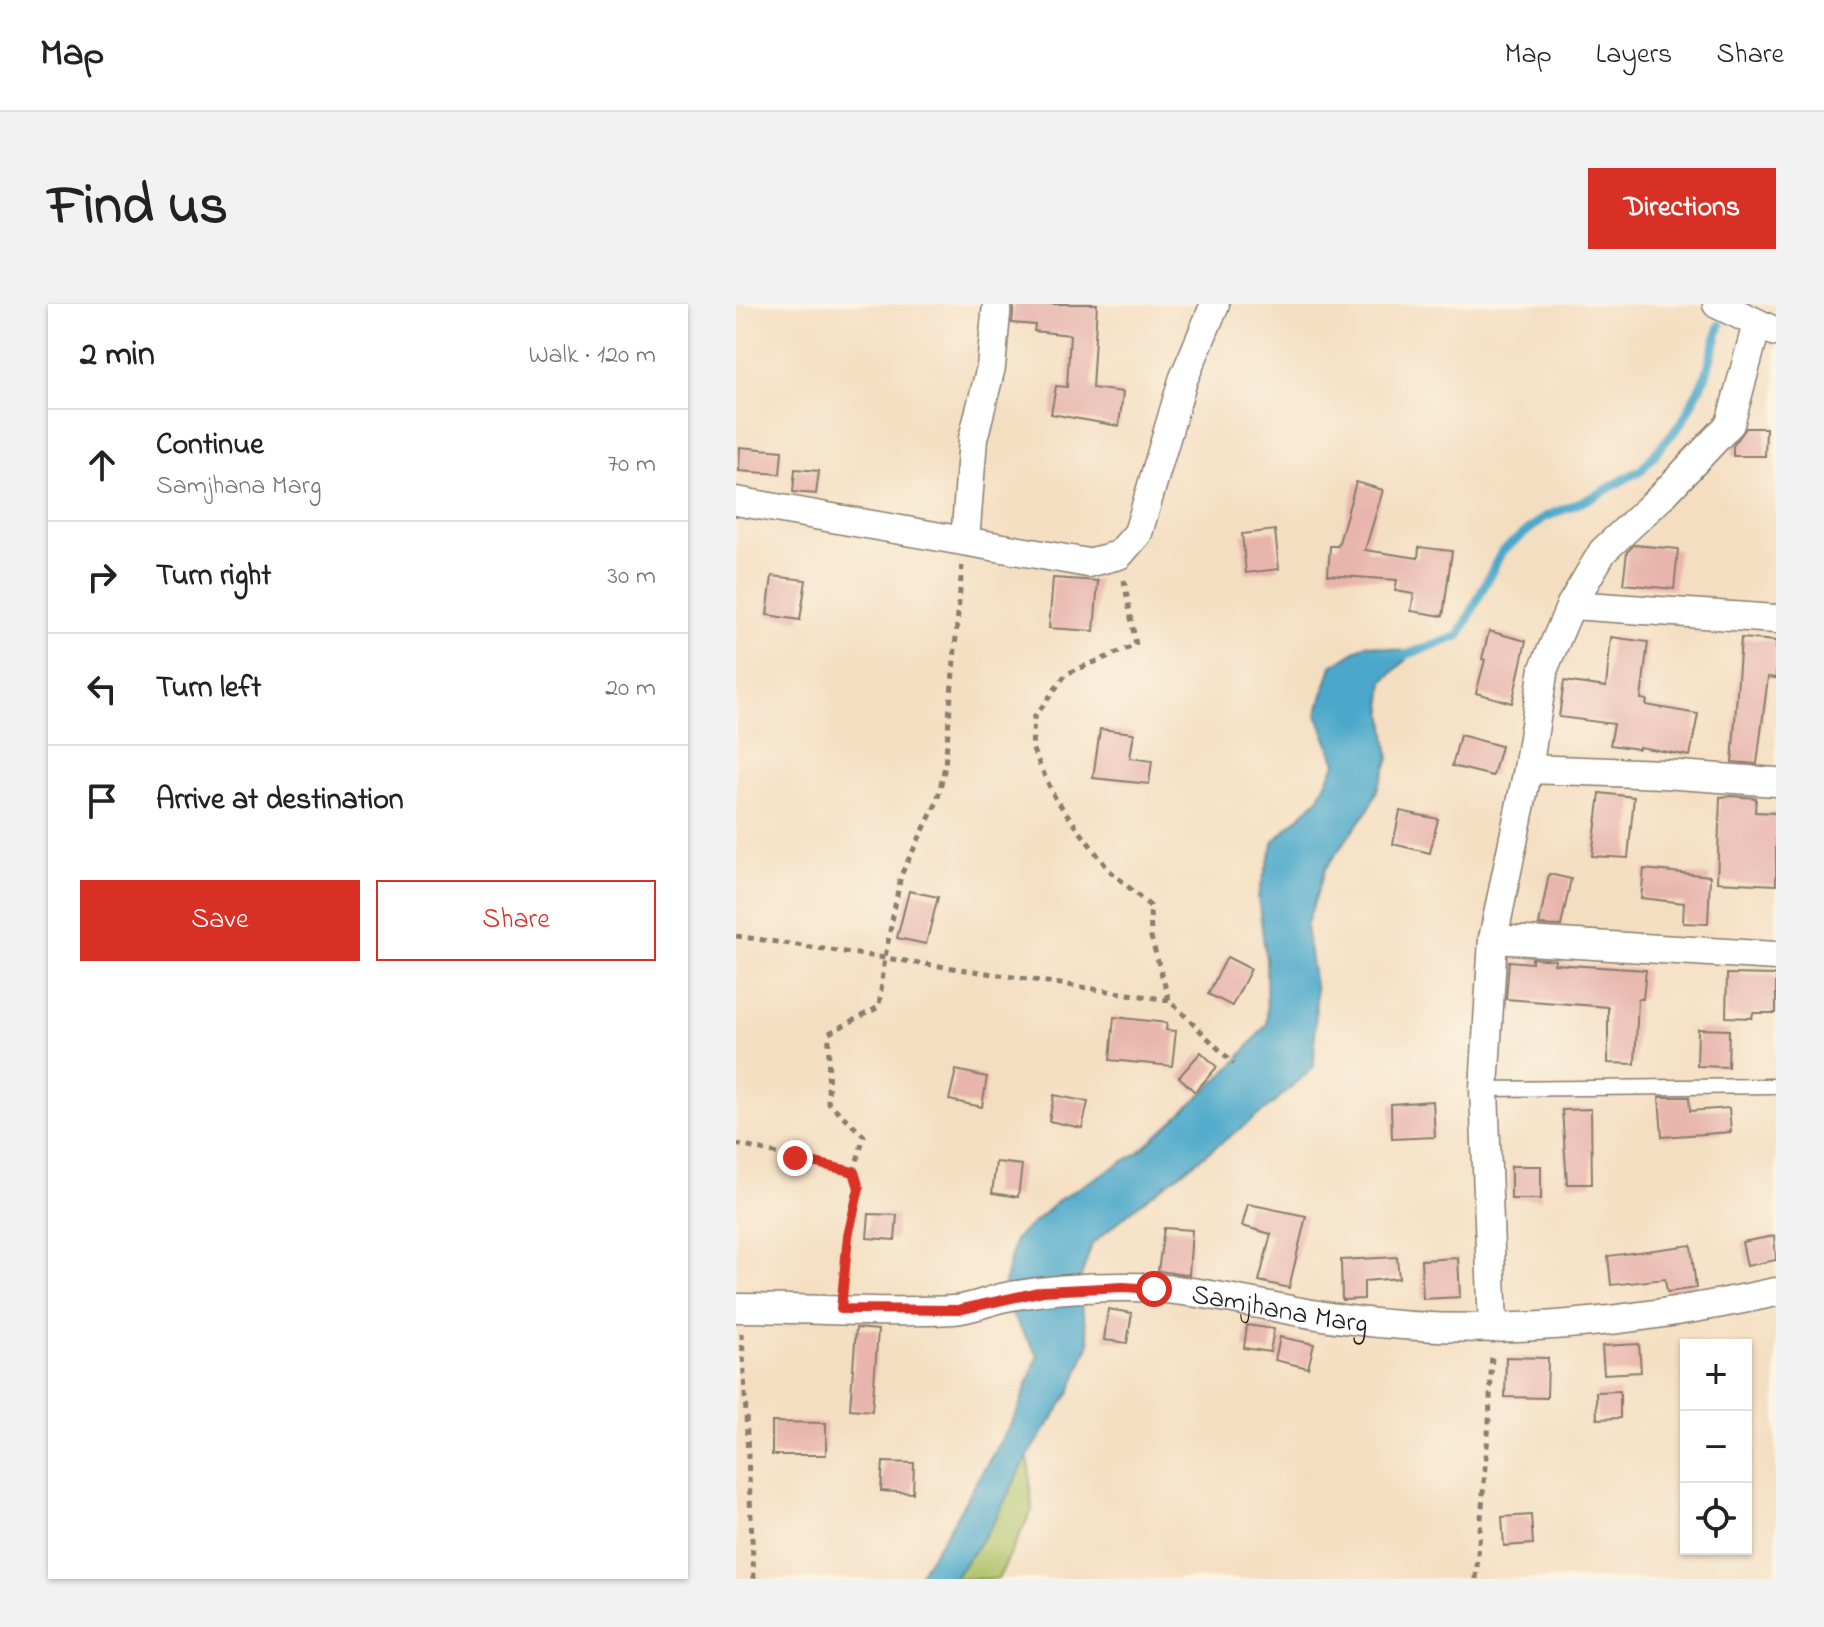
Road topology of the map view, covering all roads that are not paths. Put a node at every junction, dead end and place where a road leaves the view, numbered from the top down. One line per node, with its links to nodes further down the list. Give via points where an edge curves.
1 (997, 304): 6 (street, via 991,367 973,439)
2 (1215, 304): 6 (street, via 1183,380 1138,533 1119,555 1088,563)
3 (1717, 304): 4 (street)
4 (1766, 328): 7 (street, via 1730,424 1603,551)
5 (736, 501): 6 (street)
6 (965, 541)
7 (1571, 605): 8 (street); 9 (street, via 1544,668)
8 (1776, 619)
9 (1528, 769): 10 (street); 11 (street)
10 (1776, 782)
11 (1493, 939): 12 (street); 14 (street)
12 (1776, 956)
13 (1776, 1086): 14 (lane)
14 (1484, 1089): 17 (street)
15 (1776, 1292): 17 (street, Samjhana Marg, via 1684,1312)
16 (740, 1308): 17 (street, Samjhana Marg, via 958,1310 1043,1291 1123,1287 1247,1300 1342,1319)
17 (1493, 1328)

